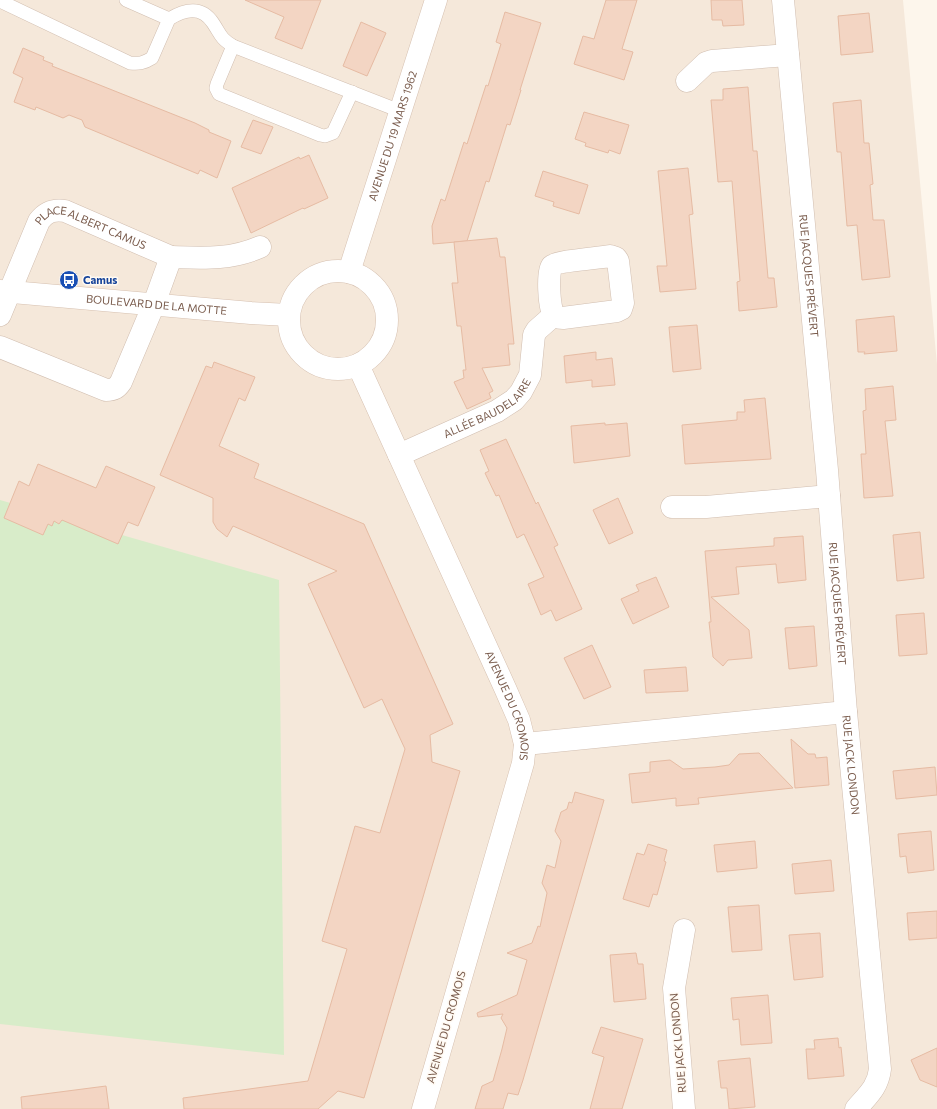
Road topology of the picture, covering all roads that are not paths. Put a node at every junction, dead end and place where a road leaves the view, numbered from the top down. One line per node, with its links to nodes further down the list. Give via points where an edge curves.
1 (126, 0): 5 (lane)
2 (436, 0): 10 (street, AVENUE DU 19 MARS 1962)
3 (783, 0): 7 (street, RUE JACQUES PRÉVERT)
4 (4, 2): 5 (lane, via 130,63 138,64 152,58)
5 (168, 19): 6 (lane, via 187,11 200,13 212,22 222,39)
6 (233, 46): 9 (lane); 9 (lane, via 217,84 219,94 320,135 333,133)
7 (788, 55): 8 (street, via 712,61 706,63); 22 (street, RUE JACQUES PRÉVERT)
8 (687, 81)
9 (352, 92): 10 (lane)
10 (400, 111): 13 (street, AVENUE DU 19 MARS 1962)
11 (260, 247): 12 (street, PLACE ALBERT CAMUS, via 226,257)
12 (171, 256): 14 (street, PLACE ALBERT CAMUS, via 65,211 49,211 38,221); 15 (street)
13 (349, 272): 17 (street, via 330,271 315,275 303,284 294,297); 20 (street, via 361,276 374,286 383,300 387,316 386,332 380,347 369,359)
14 (5, 291): 15 (street, BOULEVARD DE LA MOTTE); 16 (street, PLACE ALBERT CAMUS)
15 (154, 304): 17 (street, BOULEVARD DE LA MOTTE); 19 (street, via 121,382 111,390)
16 (0, 315)
17 (289, 315): 20 (street, via 288,327 293,341 301,353 313,363 341,370)
18 (554, 315): 21 (street, ALLÉE BAUDELAIRE, via 534,335 530,375 514,400)
19 (0, 347)
20 (358, 365): 21 (street, AVENUE DU CROMOIS)
21 (399, 455): 25 (street, AVENUE DU CROMOIS, via 519,720)
22 (829, 496): 23 (street, via 706,507); 24 (street, RUE JACQUES PRÉVERT)
23 (672, 507)
24 (846, 712): 25 (street, RUE JACK LONDON); 29 (street, RUE JACK LONDON, via 880,1068 875,1087)
25 (524, 744): 27 (street, AVENUE DU CROMOIS, via 523,762)
26 (684, 930): 28 (street, RUE JACK LONDON, via 674,988)
27 (423, 1109)
28 (684, 1109)
29 (856, 1109)

